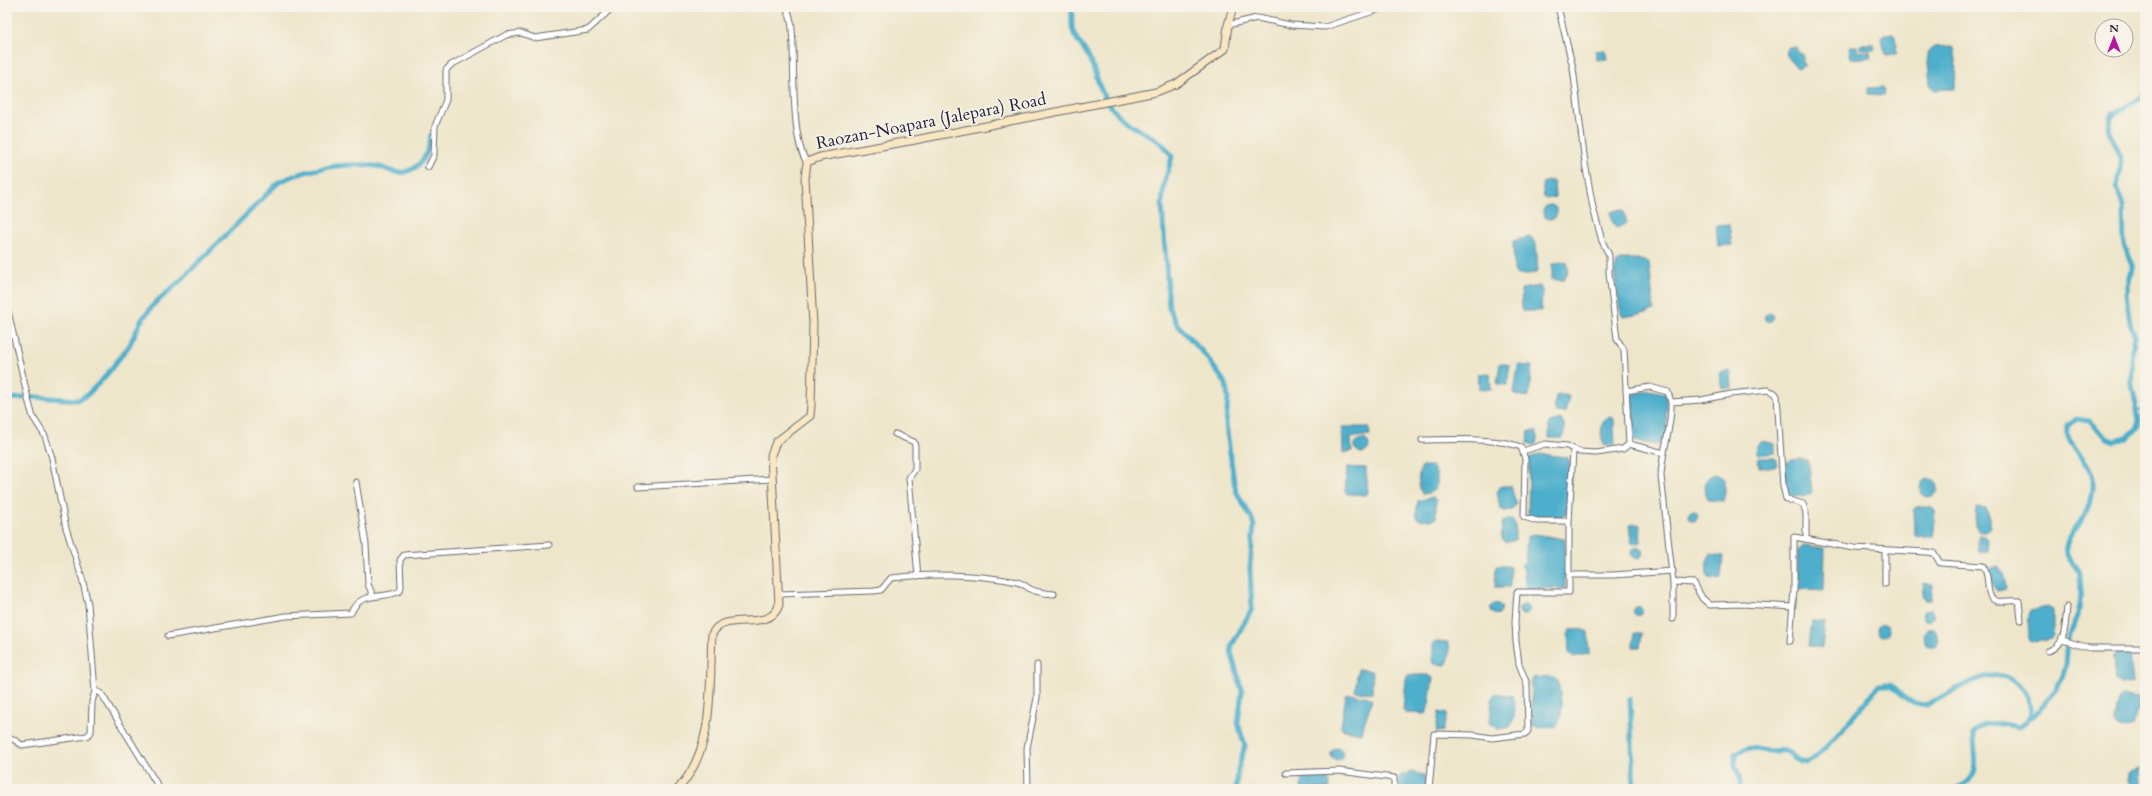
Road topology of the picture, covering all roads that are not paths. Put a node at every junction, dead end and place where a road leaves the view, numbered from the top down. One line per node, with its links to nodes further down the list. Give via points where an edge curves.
1 (613, 7): 8 (street, via 588,30 535,38 521,34 506,35 451,65 446,70 446,100 435,126 434,155)
2 (786, 7): 7 (street, via 792,27 797,134 800,150)
3 (1233, 7): 6 (main road, Raozan-Noapara (Jalepara) Road)
4 (1386, 7): 6 (street, via 1325,27 1291,25 1257,18)
5 (1558, 7): 10 (street, via 1573,68 1593,208 1602,241 1609,255 1617,339 1624,350)
6 (1228, 25): 7 (main road, Raozan-Noapara (Jalepara) Road, via 1226,45 1222,52 1176,84 1156,92 820,157)
7 (807, 162): 18 (main road, Raozan-Noapara (Jalepara) Road, via 805,178 813,324 810,416 776,442 771,455)
8 (428, 167)
9 (7, 307): 43 (street, via 29,403 33,417 45,436 52,458 66,528 82,578 91,630)
10 (1626, 391): 11 (street, via 1656,388 1668,392); 14 (street)
11 (1671, 402): 17 (street, via 1670,433); 22 (street, via 1768,390 1778,396 1783,486 1786,498 1803,504 1806,513)
12 (895, 434): 27 (street, via 908,438 915,446 915,468 909,478)
13 (1422, 440): 15 (street, via 1495,442 1513,444 1521,447)
14 (1629, 444): 16 (street, via 1623,449 1596,453); 17 (street)
15 (1523, 451): 16 (street, via 1545,444 1566,446); 21 (street, via 1524,517 1537,521)
16 (1573, 451): 21 (street)
17 (1664, 453): 25 (street, via 1661,476)
18 (773, 479): 20 (street); 30 (main road, Raozan-Noapara (Jalepara) Road)
19 (356, 482): 32 (street, via 366,544 368,584)
20 (638, 487)
21 (1569, 521): 26 (street)
22 (1806, 539): 24 (street, via 1854,548); 33 (street, via 1794,537)
23 (549, 545): 32 (street, via 404,555 400,560 400,591)
24 (1885, 550): 29 (street); 36 (street, via 1934,553 1940,563 1983,566 1988,576 1989,596 1996,601 2019,602)
25 (1673, 571): 26 (street); 28 (street)
26 (1570, 575): 50 (street, via 1569,592 1517,592 1516,635 1520,664 1527,684 1528,731 1525,734 1492,738 1434,734)
27 (918, 576): 30 (street, via 891,578 881,590 874,591); 31 (street, via 980,576 1020,582 1036,591)
28 (1673, 582): 33 (street, via 1694,584 1702,598 1710,605); 35 (street)
29 (1885, 584)
30 (779, 594): 47 (main road, Raozan-Noapara (Jalepara) Road, via 778,609 771,616 759,620 724,623 715,628 712,634 712,684 706,732 694,767)
31 (1054, 594)
32 (373, 596): 37 (street, via 356,602 351,613 346,614 286,616)
33 (1792, 607): 39 (street)
34 (2067, 607): 38 (street)
35 (1672, 619)
36 (2021, 620)
37 (168, 636)
38 (2063, 640): 40 (street, via 2090,648); 41 (street, via 2056,649)
39 (1790, 641)
40 (2145, 648)
41 (2048, 652)
42 (1037, 665): 48 (street, via 1037,698 1027,748)
43 (96, 691): 44 (street, via 92,702 91,732 87,736 22,745); 46 (street, via 101,694)
44 (7, 738)
45 (1286, 773): 49 (street, via 1339,771 1394,778)
46 (160, 789)
47 (678, 789)
48 (1028, 789)
49 (1394, 789)
50 (1429, 789)

